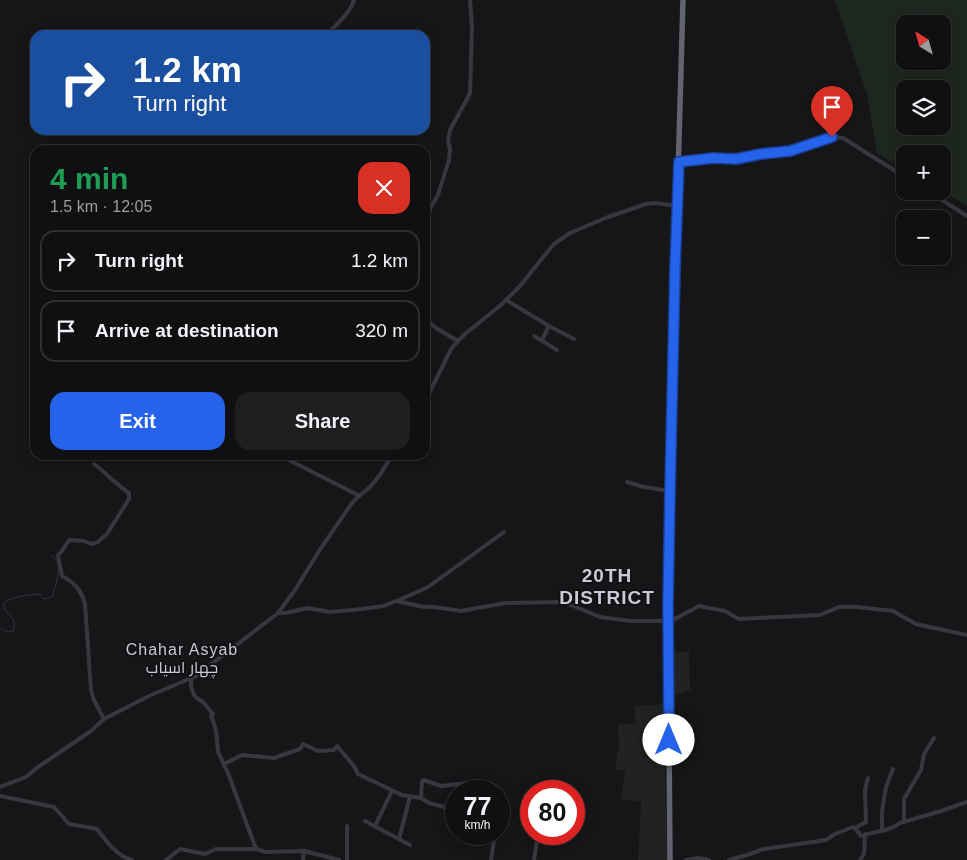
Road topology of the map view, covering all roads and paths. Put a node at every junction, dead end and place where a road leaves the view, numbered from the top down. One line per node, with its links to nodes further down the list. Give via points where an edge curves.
1 (354, 0): 4 (street)
2 (470, 0): 9 (street, via 470,92 450,130 449,160)
3 (683, 0): 5 (highway)
4 (331, 30)
5 (679, 162): 6 (street, via 736,159 790,151 832,137 843,138); 8 (highway)
6 (896, 171)
7 (942, 200): 10 (street)
8 (678, 206): 11 (street, via 646,204 570,233 554,244); 24 (highway)
9 (430, 210)
10 (967, 216)
11 (506, 300): 13 (street); 17 (street)
12 (430, 322): 17 (street)
13 (549, 326): 15 (street); 16 (street)
14 (534, 336): 16 (street)
15 (574, 339)
16 (542, 340): 18 (street)
17 (458, 341): 19 (street)
18 (557, 350)
19 (430, 392)
20 (289, 460): 25 (street)
21 (389, 460): 25 (street, via 372,486)
22 (94, 464): 32 (street, via 129,493 129,499 107,534 98,542 69,540 58,555 62,576 76,586 85,604 91,690)
23 (627, 482): 24 (street)
24 (670, 491): 29 (highway)
25 (358, 495): 28 (street)
26 (504, 532): 27 (street, via 428,587)
27 (396, 601): 28 (street, via 384,606 330,612 307,608); 29 (street, via 461,611 505,602 558,602 600,616)
28 (278, 613): 31 (street)
29 (668, 621): 30 (street, via 699,606 739,619 820,615 839,607 858,607 893,611 916,624); 65 (highway)
30 (967, 634)
31 (191, 679): 32 (street); 34 (street, via 194,695 213,714 218,752)
32 (104, 719): 38 (street, via 26,777)
33 (934, 738): 46 (street, via 904,799)
34 (224, 764): 39 (street, via 242,755 274,758 300,749 304,744 318,751 334,750 337,746 358,774); 56 (street)
35 (893, 769): 50 (street, via 886,787)
36 (868, 778): 49 (street, via 866,822)
37 (445, 786): 42 (street, via 424,780)
38 (0, 787)
39 (392, 791): 41 (street); 48 (street)
40 (0, 796): 58 (street, via 54,806 69,824 97,829 108,844)
41 (410, 797): 42 (street); 52 (street)
42 (420, 798): 44 (street)
43 (967, 802): 46 (street)
44 (445, 807)
45 (365, 821): 48 (street)
46 (904, 822): 50 (street)
47 (347, 826): 62 (street)
48 (375, 826): 52 (street)
49 (855, 828): 51 (street, via 861,836); 68 (street, via 826,840 764,849)
50 (882, 831): 51 (street)
51 (865, 834): 69 (street, via 864,854)
52 (399, 839): 53 (street)
53 (410, 845)
54 (493, 845): 63 (street)
55 (536, 845): 64 (street)
56 (256, 849): 57 (street, via 266,852); 59 (street, via 216,849 205,854 180,849)
57 (304, 851): 60 (street); 61 (street)
58 (132, 860)
59 (167, 860)
60 (303, 860)
61 (339, 860)
62 (347, 860)
63 (491, 860)
64 (534, 860)
65 (670, 860)
66 (687, 860): 67 (street)
67 (709, 860)
68 (729, 860)
69 (860, 860)

